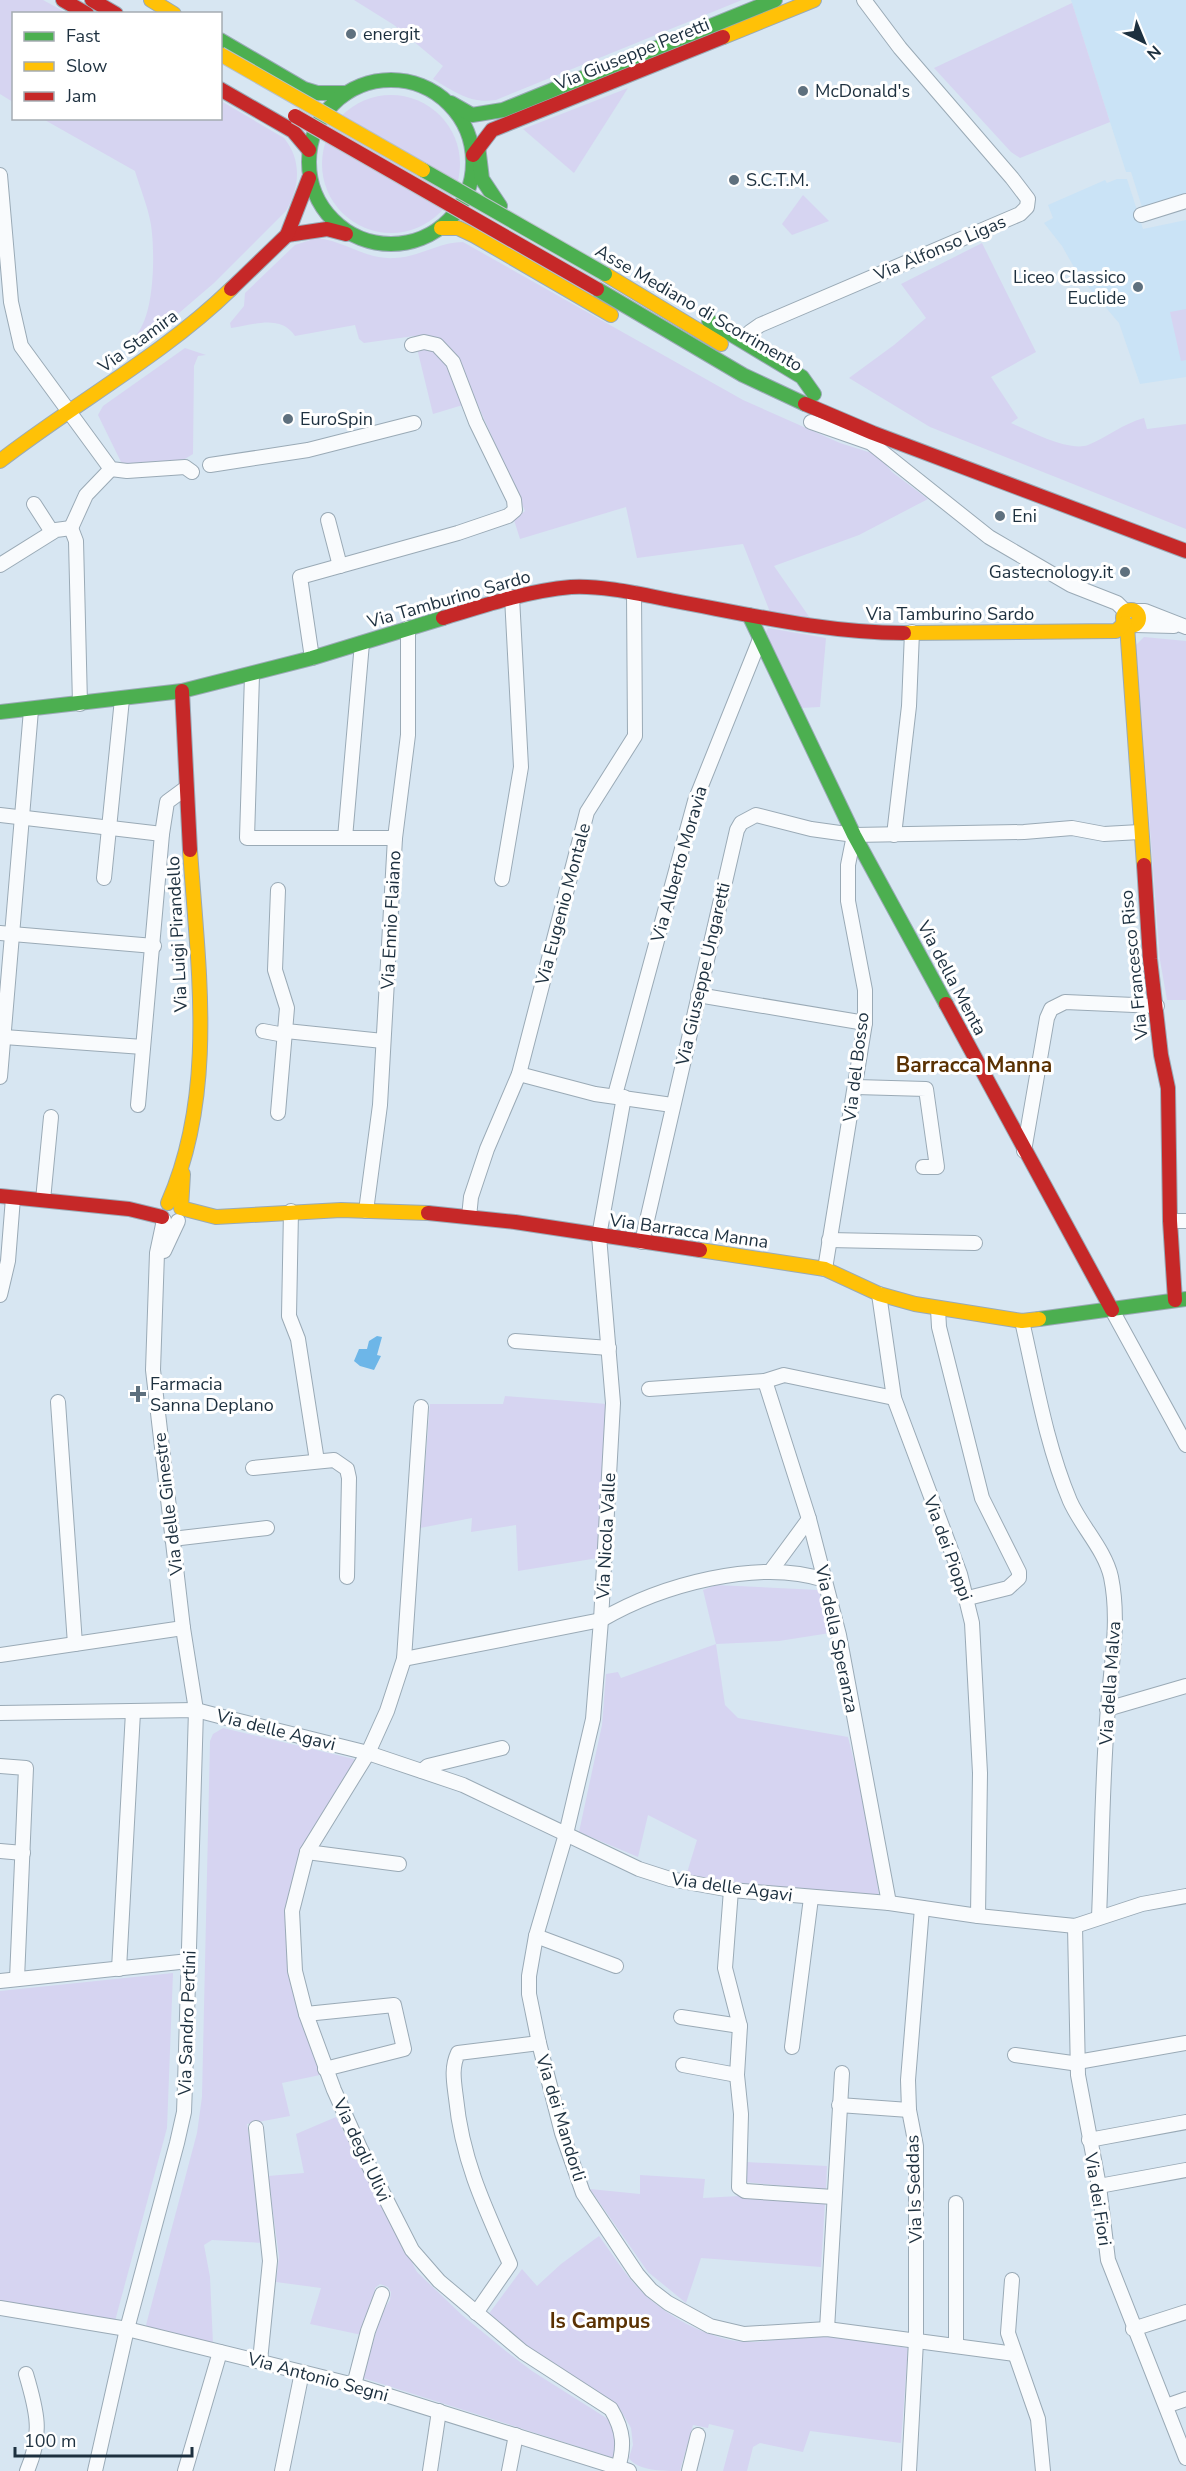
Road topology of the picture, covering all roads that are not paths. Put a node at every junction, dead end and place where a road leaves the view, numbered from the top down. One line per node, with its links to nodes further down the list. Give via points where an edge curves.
1 (63, 0): 7 (main road)
2 (92, 0): 8 (main road)
3 (775, 0): 17 (main road, Via Giuseppe Peretti, via 503,110 472,115)
4 (814, 0): 19 (main road, Via Giuseppe Peretti, via 492,130)
5 (864, 0): 30 (street, Via Alfonso Ligas, via 900,48 1012,178 1028,199 1027,207 1020,214 760,325)
6 (147, 8): 9 (main road)
7 (84, 12)
8 (113, 12)
9 (165, 12)
10 (222, 41): 12 (main road)
11 (222, 55): 33 (main road, Asse Mediano di Scorrimento, bridge)
12 (256, 63): 15 (main road, via 304,89); 16 (main road, via 258,85 252,92)
13 (222, 74): 37 (main road, Asse Mediano di Scorrimento, bridge, via 743,375)
14 (222, 90): 16 (main road)
15 (346, 93): 17 (main road, via 370,82 396,80 421,85); 18 (main road, via 324,114 313,132)
16 (233, 96): 18 (main road, via 293,131)
17 (444, 99): 19 (main road, via 458,114)
18 (309, 150): 21 (main road)
19 (476, 150): 22 (main road); 24 (main road, via 481,182)
20 (0, 175): 35 (street, via 11,302 21,346)
21 (309, 178): 27 (main road, Via Stamira); 28 (main road, via 333,222)
22 (469, 189): 24 (main road); 26 (main road, via 458,210)
23 (1186, 201): 25 (street)
24 (500, 206): 30 (main road)
25 (1141, 214)
26 (441, 228): 28 (main road, via 398,245 375,244); 29 (main road, via 466,232)
27 (287, 235): 28 (main road, via 327,229); 35 (main road, Via Stamira, via 183,332)
28 (353, 236)
29 (620, 320)
30 (745, 341): 33 (main road, via 802,377)
31 (412, 345): 51 (street, via 437,345 453,362 515,510 458,533)
32 (699, 366): 36 (main road)
33 (814, 394): 34 (main road, Asse Mediano di Scorrimento)
34 (844, 405)
35 (69, 410): 39 (main road, Via Stamira); 41 (street)
36 (811, 422): 37 (main road); 55 (street, via 871,443 989,537 1071,585 1118,603)
37 (846, 422): 49 (main road, Asse Mediano di Scorrimento)
38 (414, 423): 40 (street, via 308,450)
39 (0, 460)
40 (210, 465)
41 (111, 469): 43 (street, via 185,467); 46 (street, via 86,495)
42 (1013, 470): 48 (main road)
43 (192, 472)
44 (34, 504): 47 (street)
45 (328, 520): 51 (street)
46 (71, 528): 47 (street); 65 (street, via 75,541)
47 (52, 532): 50 (street)
48 (1186, 537)
49 (1186, 551)
50 (0, 565)
51 (340, 566): 61 (street, via 300,577)
52 (634, 593): 53 (main road, Via Tamburino Sardo, via 573,587); 54 (main road, Via Tamburino Sardo); 93 (street, Via Eugenio Montale, via 635,736 587,812)
53 (512, 597): 57 (main road, Via Tamburino Sardo); 81 (street, via 521,767)
54 (749, 615): 58 (main road, Via Tamburino Sardo, via 868,633); 59 (main road, Via della Menta)
55 (1130, 620): 56 (street, via 1145,611); 58 (main road, Via Tamburino Sardo, via 1116,631); 72 (main road, Via Francesco Riso)
56 (1185, 627)
57 (408, 628): 60 (main road, Via Tamburino Sardo); 77 (street, Via Ennio Flaiano, via 408,735)
58 (912, 632): 75 (street, via 909,706)
59 (760, 639): 74 (main road, Via della Menta); 96 (street, Via Alberto Moravia, via 695,801)
60 (362, 643): 61 (main road, Via Tamburino Sardo); 76 (street)
61 (312, 658): 62 (main road, Via Tamburino Sardo)
62 (252, 675): 63 (main road, Via Tamburino Sardo); 76 (street, via 247,838)
63 (182, 691): 64 (main road, Via Tamburino Sardo); 68 (main road, Via Luigi Pirandello)
64 (122, 699): 65 (main road, Via Tamburino Sardo); 71 (street)
65 (80, 704): 66 (main road, Via Tamburino Sardo)
66 (31, 710): 67 (main road, Via Tamburino Sardo); 70 (street)
67 (0, 712)
68 (186, 788): 73 (street, via 167,802); 107 (main road, Via Luigi Pirandello, via 201,995 197,1094 183,1174)
69 (0, 815): 70 (street)
70 (22, 816): 71 (street); 83 (street)
71 (108, 828): 73 (street); 80 (street)
72 (1140, 832): 75 (street, Via Giuseppe Ungaretti, via 1104,834 1072,828); 86 (main road, Via Francesco Riso)
73 (162, 834): 84 (street)
74 (854, 835): 75 (street, Via Giuseppe Ungaretti); 78 (main road, Via della Menta); 79 (street, Via del Bosso); 85 (street, Via Giuseppe Ungaretti, via 756,815 741,823)
75 (894, 835)
76 (345, 838): 77 (street)
77 (395, 838): 91 (street, Via Ennio Flaiano)
78 (865, 856): 79 (street); 101 (main road, Via della Menta)
79 (848, 865): 87 (street, Via del Bosso, via 848,901 865,990)
80 (104, 878)
81 (502, 879)
82 (278, 890): 89 (street, via 275,970 287,1008)
83 (6, 933): 84 (street); 90 (street)
84 (154, 946): 92 (street)
85 (698, 994): 87 (street); 98 (street, Via Giuseppe Ungaretti)
86 (1157, 1006): 101 (street, via 1065,1002 1051,1009); 109 (main road, Via Francesco Riso, via 1168,1088)
87 (865, 1023): 95 (street, Via del Bosso)
88 (263, 1031): 89 (street)
89 (286, 1031): 91 (street); 99 (street)
90 (4, 1037): 92 (street); 94 (street)
91 (383, 1041): 106 (street, Via Ennio Flaiano, via 380,1105)
92 (143, 1047): 97 (street)
93 (519, 1074): 96 (street, via 595,1094); 108 (street, Via Eugenio Montale, via 487,1149 471,1197)
94 (0, 1077)
95 (856, 1087): 102 (street, via 926,1089 937,1167); 112 (street, Via del Bosso)
96 (619, 1096): 98 (street); 111 (street, Via Alberto Moravia)
97 (138, 1104)
98 (672, 1105): 113 (street, Via Giuseppe Ungaretti)
99 (278, 1113)
100 (51, 1117): 104 (street)
101 (1024, 1151): 120 (main road, Via della Menta)
102 (923, 1167)
103 (7, 1197): 104 (main road); 117 (street, via 8,1261)
104 (43, 1200): 107 (main road)
105 (291, 1211): 106 (main road, Via Barracca Manna); 107 (main road, Via Barracca Manna, via 216,1217); 130 (street, via 289,1316 298,1339)
106 (366, 1211): 108 (main road, Via Barracca Manna)
107 (170, 1212): 134 (street, Via delle Ginestre, via 157,1253 153,1370)
108 (470, 1217): 111 (main road, Via Barracca Manna)
109 (1170, 1221): 110 (street); 118 (main road, Via Francesco Riso)
110 (1186, 1221)
111 (599, 1236): 113 (main road, Via Barracca Manna); 123 (street, Via Nicola Valle)
112 (829, 1240): 114 (street); 115 (street, Via del Bosso)
113 (642, 1242): 115 (main road, Via Barracca Manna)
114 (975, 1243)
115 (825, 1269): 116 (main road, Via Barracca Manna)
116 (879, 1294): 119 (main road, Via Barracca Manna); 126 (street, Via dei Pioppi)
117 (0, 1295)
118 (1181, 1300): 120 (main road, Via Barracca Manna)
119 (938, 1309): 121 (main road, Via Barracca Manna); 138 (street, via 939,1327 982,1498 1019,1572 1019,1578 1008,1588)
120 (1112, 1310): 121 (main road, Via Barracca Manna); 129 (street, Via della Menta)
121 (1022, 1321): 145 (street, Via della Malva, via 1059,1472 1081,1524 1110,1574 1116,1624)
122 (515, 1341): 123 (street)
123 (609, 1348): 139 (street, Via Nicola Valle, via 613,1403)
124 (765, 1381): 125 (street); 126 (street, via 784,1376); 132 (street, Via della Speranza)
125 (649, 1389)
126 (894, 1398): 138 (street, Via dei Pioppi)
127 (58, 1402): 141 (street)
128 (421, 1407): 143 (street, Via degli Ulivi)
129 (1186, 1445)
130 (317, 1461): 131 (street); 136 (street, via 334,1460 347,1469)
131 (253, 1468)
132 (809, 1519): 135 (street); 137 (street, Via della Speranza)
133 (267, 1528): 134 (street)
134 (172, 1539): 140 (street, Via delle Ginestre)
135 (770, 1572): 137 (street); 139 (street, via 692,1581 626,1605)
136 (347, 1577)
137 (825, 1580): 161 (street, Via della Speranza, via 839,1635)
138 (968, 1598): 163 (street, Via dei Pioppi, via 980,1773)
139 (601, 1620): 143 (street); 153 (street, Via Nicola Valle, via 593,1719)
140 (183, 1628): 141 (street); 146 (street, Via delle Ginestre)
141 (75, 1644): 142 (street)
142 (0, 1655)
143 (404, 1659): 150 (street, Via degli Ulivi)
144 (1186, 1686): 145 (street)
145 (1107, 1708): 164 (street, Via della Malva)
146 (196, 1710): 147 (street, Via delle Agavi); 150 (street, Via delle Agavi); 167 (street, Via Sandro Pertini)
147 (133, 1712): 148 (street, Via delle Agavi); 169 (street)
148 (0, 1713)
149 (502, 1748): 152 (street, via 428,1766)
150 (368, 1752): 152 (street, Via delle Agavi); 155 (street, Via degli Ulivi)
151 (0, 1766): 156 (street, via 26,1768)
152 (422, 1771): 153 (street, Via delle Agavi, via 464,1785)
153 (566, 1834): 158 (street, Via delle Agavi, via 639,1869); 166 (street, Via dei Mandorli)
154 (0, 1851): 156 (street)
155 (307, 1852): 157 (street); 172 (street, Via degli Ulivi, via 291,1928 295,1971)
156 (23, 1853): 170 (street)
157 (399, 1864)
158 (731, 1890): 160 (street, Via delle Agavi); 174 (street, via 724,1968)
159 (1186, 1896): 164 (street, Via delle Agavi)
160 (811, 1898): 161 (street, Via delle Agavi); 177 (street)
161 (889, 1903): 162 (street, Via delle Agavi)
162 (922, 1908): 163 (street, Via delle Agavi); 185 (street, Via Is Seddas)
163 (978, 1916): 165 (street, Via delle Agavi)
164 (1099, 1917): 165 (street, Via delle Agavi)
165 (1075, 1926): 179 (street, Via dei Fiori)
166 (536, 1936): 168 (street); 175 (street, Via dei Mandorli, via 529,1985)
167 (189, 1961): 169 (street); 200 (street, Via Sandro Pertini, via 184,2112)
168 (616, 1966)
169 (119, 1969): 170 (street)
170 (17, 1979): 171 (street)
171 (0, 1981)
172 (306, 2014): 181 (street, Via degli Ulivi); 181 (street, via 394,2005 404,2049)
173 (681, 2017): 174 (street)
174 (740, 2026): 183 (street)
175 (539, 2043): 197 (street, via 458,2053 453,2064 459,2128 469,2166 510,2264); 198 (street, Via dei Mandorli, via 562,2133 584,2193 651,2290 668,2303 724,2331 744,2334)
176 (1186, 2043): 179 (street)
177 (792, 2047)
178 (1014, 2055): 179 (street)
179 (1077, 2062): 188 (street, Via dei Fiori)
180 (683, 2065): 183 (street)
181 (326, 2069): 197 (street, Via degli Ulivi, via 361,2150 412,2250 439,2281)
182 (842, 2073): 184 (street)
183 (738, 2075): 191 (street, via 739,2187 745,2191)
184 (839, 2105): 185 (street); 191 (street)
185 (909, 2110): 201 (street, Via Is Seddas, via 916,2146)
186 (1186, 2122): 188 (street)
187 (256, 2128): 205 (street, via 270,2261)
188 (1089, 2140): 190 (street, Via dei Fiori)
189 (1186, 2170): 190 (street)
190 (1099, 2186): 199 (street, Via dei Fiori, via 1108,2260)
191 (833, 2197): 198 (street)
192 (956, 2203): 202 (street)
193 (1011, 2280): 204 (street, via 1008,2333)
194 (382, 2294): 208 (street)
195 (0, 2308): 200 (street, Via Antonio Segni)
196 (1186, 2312): 199 (street)
197 (476, 2313): 215 (street, Via degli Ulivi, via 523,2352 611,2409 623,2438)
198 (827, 2329): 201 (street, Via dei Mandorli)
199 (1134, 2329): 210 (street, Via dei Fiori)
200 (127, 2330): 203 (street, Via Antonio Segni); 217 (street, Via Sandro Pertini)
201 (916, 2341): 202 (street, Via dei Mandorli); 223 (street, Via Is Seddas)
202 (956, 2346): 204 (street, Via dei Mandorli)
203 (220, 2352): 205 (street, Via Antonio Segni); 218 (street)
204 (1015, 2354): 224 (street, via 1038,2420)
205 (260, 2361): 206 (street, Via Antonio Segni)
206 (302, 2372): 208 (street, Via Antonio Segni); 219 (street)
207 (26, 2374): 216 (street, via 38,2430)
208 (354, 2385): 211 (street, Via Antonio Segni)
209 (1186, 2399): 210 (street)
210 (1166, 2406): 214 (street, Via dei Fiori)
211 (439, 2411): 212 (street, Via Antonio Segni); 220 (street)
212 (516, 2435): 215 (street, Via Antonio Segni); 221 (street)
213 (698, 2435): 222 (street)
214 (1186, 2458)
215 (622, 2470)
216 (27, 2471)
217 (95, 2471)
218 (185, 2471)
219 (282, 2471)
220 (430, 2471)
221 (509, 2471)
222 (689, 2471)
223 (909, 2471)
224 (1043, 2471)

